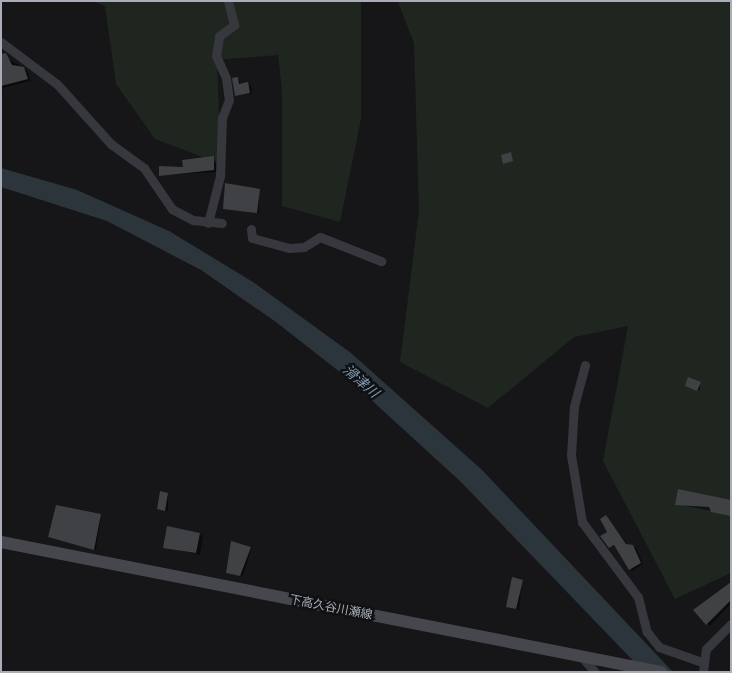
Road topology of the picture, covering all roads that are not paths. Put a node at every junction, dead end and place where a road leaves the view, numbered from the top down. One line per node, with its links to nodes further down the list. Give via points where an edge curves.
1 (228, 1): 4 (street, via 234,25 219,36 216,56 229,100 222,118 220,176)
2 (1, 42): 4 (street, via 57,84 111,144 144,168 172,208)
3 (222, 223): 4 (street)
4 (208, 224)
5 (251, 229): 6 (street, via 252,238 289,248 304,247 320,236)
6 (381, 261)
7 (585, 365): 11 (street, via 574,406 571,455 582,522 638,598 647,632 659,647)
8 (1, 542): 10 (main road, 下高久谷川瀬線)
9 (731, 624): 11 (street, via 706,649)
10 (581, 656): 12 (street); 13 (main road, 下高久谷川瀬線)
11 (702, 662): 14 (street)
12 (596, 672)
13 (661, 672)
14 (703, 672)

